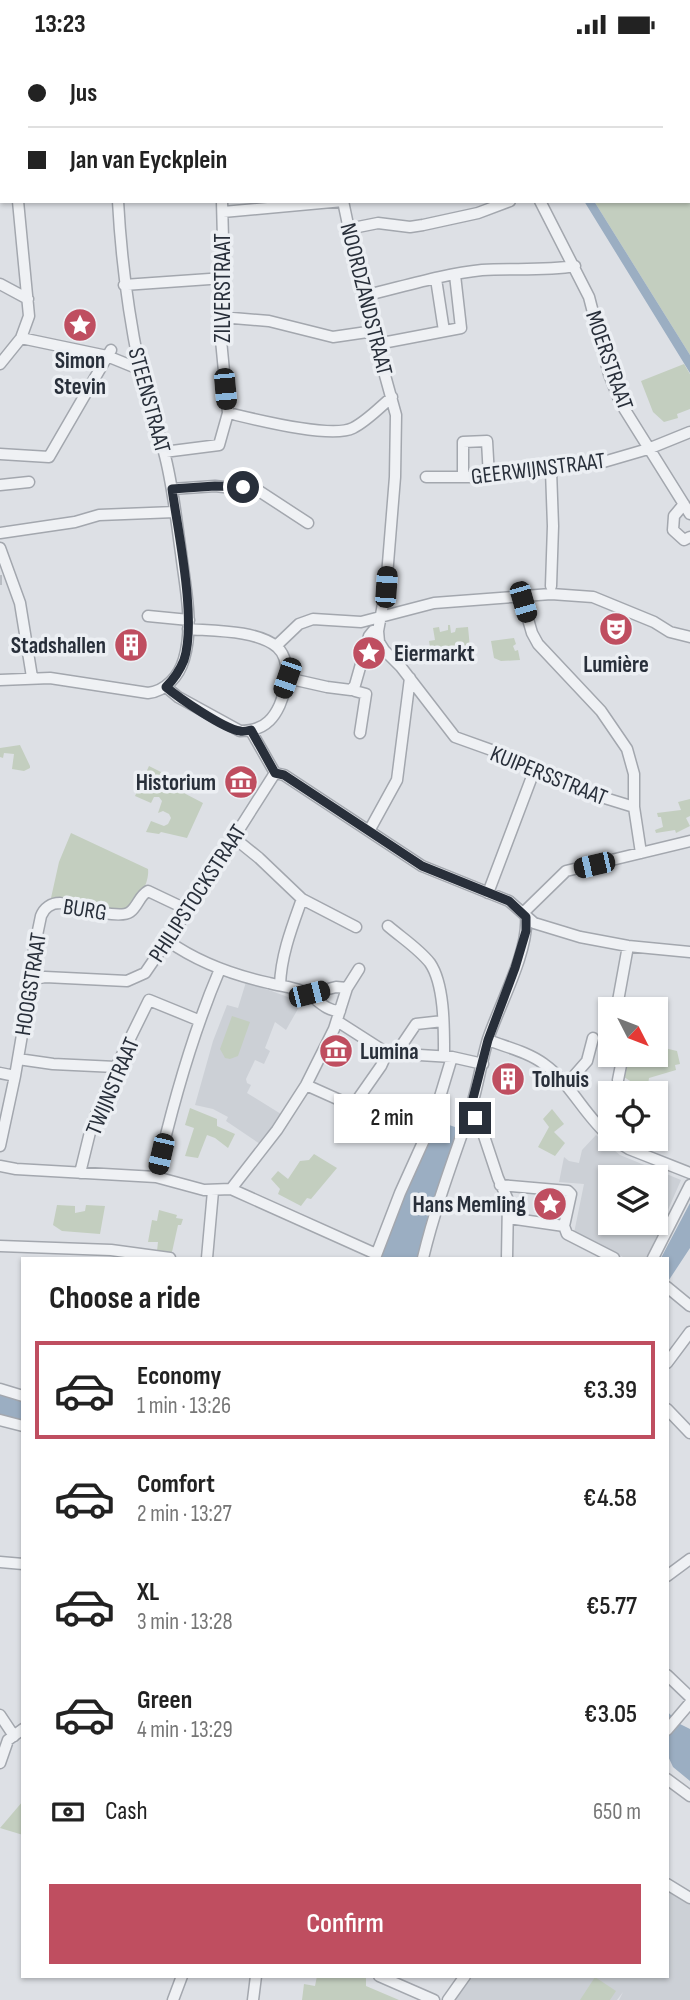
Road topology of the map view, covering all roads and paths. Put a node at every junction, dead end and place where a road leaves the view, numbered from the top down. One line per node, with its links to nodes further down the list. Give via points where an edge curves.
1 (18, 203): 16 (street)
2 (118, 203): 14 (street, STEENSTRAAT)
3 (302, 203): 7 (street)
4 (342, 203): 8 (street, NOORDZANDSTRAAT)
5 (505, 203): 8 (street, via 423,225 378,223)
6 (541, 203): 9 (street, MOERSTRAAT)
7 (222, 207): 11 (street, ZILVERSTRAAT)
8 (348, 229): 15 (street, NOORDZANDSTRAAT)
9 (575, 266): 10 (street); 28 (street, MOERSTRAAT, via 589,297 612,382)
10 (454, 275): 12 (street); 19 (street, via 461,328)
11 (224, 278): 14 (street); 17 (street, ZILVERSTRAAT)
12 (436, 279): 15 (street); 19 (street)
13 (0, 284): 16 (street)
14 (124, 285): 24 (street, STEENSTRAAT)
15 (363, 296): 18 (street, NOORDZANDSTRAAT)
16 (28, 299): 20 (street, via 29,316)
17 (221, 317): 18 (street, via 269,321 332,337); 26 (street, ZILVERSTRAAT)
18 (374, 331): 21 (street, NOORDZANDSTRAAT)
19 (444, 331): 21 (street)
20 (21, 338): 22 (street); 23 (street)
21 (377, 344): 25 (street, NOORDZANDSTRAAT)
22 (109, 353): 24 (street); 30 (street, via 49,457)
23 (0, 364)
24 (139, 369): 29 (street, STEENSTRAAT)
25 (392, 397): 26 (street, via 351,429 339,431); 47 (street, NOORDZANDSTRAAT, via 395,477)
26 (228, 414): 29 (street, ZILVERSTRAAT, via 219,445)
27 (690, 432): 28 (street, GEERWIJNSTRAAT)
28 (648, 449): 31 (street, GEERWIJNSTRAAT, via 600,463); 38 (street, MOERSTRAAT)
29 (164, 452): 37 (street, STEENSTRAAT)
30 (0, 454)
31 (551, 470): 34 (street, GEERWIJNSTRAAT); 45 (street)
32 (426, 477): 33 (street, GEERWIJNSTRAAT)
33 (463, 477): 34 (street, GEERWIJNSTRAAT); 34 (street, via 463,442 487,441)
34 (489, 477)
35 (29, 482): 36 (street)
36 (0, 485)
37 (172, 489): 39 (street, STEENSTRAAT); 41 (street, via 215,486 259,491)
38 (684, 504): 40 (street, MOERSTRAAT); 43 (street, via 674,516 673,530 684,540)
39 (176, 512): 42 (street, via 99,515); 49 (street, STEENSTRAAT)
40 (690, 514)
41 (308, 523)
42 (0, 533)
43 (690, 537)
44 (0, 548): 53 (street, via 7,580 20,603)
45 (551, 586)
46 (521, 595): 47 (street, via 434,603); 51 (street, via 593,597); 63 (street, via 538,644 606,716 627,750 636,786)
47 (382, 615): 52 (street, via 361,622 304,617); 55 (street, via 379,642)
48 (148, 616): 49 (street)
49 (188, 624): 52 (street, via 264,639); 57 (street, STEENSTRAAT, via 185,658)
50 (373, 631): 54 (street, via 351,690)
51 (690, 638)
52 (276, 646): 54 (street, via 286,660)
53 (32, 677): 56 (street); 57 (street, via 144,693)
54 (287, 678): 59 (street, via 275,713)
55 (410, 678): 61 (street, KUIPERSSTRAAT, via 455,737); 64 (street, via 397,781)
56 (0, 680)
57 (166, 687): 59 (street, via 229,727)
58 (355, 691): 60 (street, via 366,694)
59 (251, 730): 62 (street)
60 (360, 733)
61 (536, 766): 63 (street, KUIPERSSTRAAT, via 582,791); 68 (street)
62 (275, 773): 64 (street); 65 (street, PHILIPSTOCKSTRAAT)
63 (634, 807): 67 (street)
64 (369, 831): 68 (street, via 433,871)
65 (233, 838): 69 (street); 71 (street, PHILIPSTOCKSTRAAT)
66 (690, 841): 67 (street)
67 (641, 853): 72 (street, via 566,871)
68 (488, 893): 72 (street, via 509,901)
69 (302, 899): 74 (street); 81 (street, via 289,934)
70 (47, 907): 71 (street, BURG, via 60,903 122,915 133,910 146,892); 80 (street, HOOGSTRAAT, via 30,970)
71 (188, 911): 75 (street, PHILIPSTOCKSTRAAT)
72 (525, 915): 76 (street, via 540,925); 89 (street, via 526,931)
73 (388, 926): 87 (street, via 437,976)
74 (356, 927)
75 (168, 941): 78 (street); 80 (street, PHILIPSTOCKSTRAAT, via 141,977 127,981)
76 (628, 946): 77 (street); 84 (street)
77 (690, 952)
78 (220, 969): 81 (street); 86 (street)
79 (359, 969): 82 (street)
80 (35, 979): 92 (street, HOOGSTRAAT)
81 (281, 985): 83 (street)
82 (348, 988): 83 (street); 85 (street)
83 (309, 994): 85 (street)
84 (619, 997)
85 (338, 1016): 90 (street); 99 (street)
86 (198, 1020): 94 (street, TWIJNSTRAAT, via 149,1000); 108 (street)
87 (443, 1021): 90 (street, via 415,1024); 91 (street)
88 (593, 1038): 100 (street, via 587,1061)
89 (488, 1040): 93 (street); 100 (street, via 544,1064)
90 (391, 1054): 91 (street); 99 (street, via 353,1106)
91 (448, 1057): 93 (street); 116 (street, via 433,1120)
92 (18, 1059): 94 (street); 97 (street, HOOGSTRAAT)
93 (483, 1064): 101 (street)
94 (116, 1067): 106 (street, TWIJNSTRAAT, via 92,1124)
95 (621, 1067): 98 (street)
96 (0, 1073): 97 (street)
97 (15, 1076): 103 (street, HOOGSTRAAT)
98 (618, 1080)
99 (306, 1085): 111 (street)
100 (566, 1086): 102 (street)
101 (470, 1110): 109 (street, via 482,1130); 119 (street)
102 (598, 1125)
103 (0, 1146)
104 (634, 1151): 107 (street)
105 (0, 1165): 106 (street)
106 (80, 1173): 108 (street)
107 (690, 1173)
108 (156, 1177): 112 (street)
109 (500, 1185): 113 (street, via 508,1200); 114 (street, via 568,1191)
110 (690, 1185): 122 (street)
111 (231, 1189): 112 (street); 116 (street)
112 (213, 1191): 118 (street)
113 (508, 1218): 114 (street); 120 (street)
114 (564, 1226): 121 (street, via 567,1234)
115 (0, 1246): 117 (street, via 111,1250)
116 (376, 1256)
117 (162, 1257)
118 (207, 1257)
119 (423, 1257)
120 (507, 1257)
121 (612, 1257)
122 (654, 1257)
123 (669, 1289): 124 (street)
124 (690, 1306)
125 (690, 1332): 126 (street)
126 (669, 1360)
127 (0, 1389): 128 (street)
128 (21, 1395)
129 (669, 1411): 132 (street)
130 (0, 1420): 131 (street)
131 (21, 1425)
132 (688, 1427)
133 (690, 1559): 136 (street)
134 (0, 1562): 135 (street)
135 (21, 1564)
136 (669, 1575)
137 (669, 1677): 138 (street)
138 (690, 1697)
139 (690, 1703): 141 (street)
140 (0, 1715): 142 (street)
141 (669, 1728)
142 (11, 1737): 143 (street)
143 (0, 1763)
144 (669, 1780): 145 (street)
145 (690, 1796)
146 (669, 1885): 147 (street)
147 (690, 1898)
148 (181, 1978): 152 (street)
149 (256, 1978): 153 (street)
150 (384, 1978): 154 (street)
151 (464, 1978): 155 (street)
152 (173, 2000)
153 (253, 2000)
154 (434, 2000)
155 (448, 2000)

